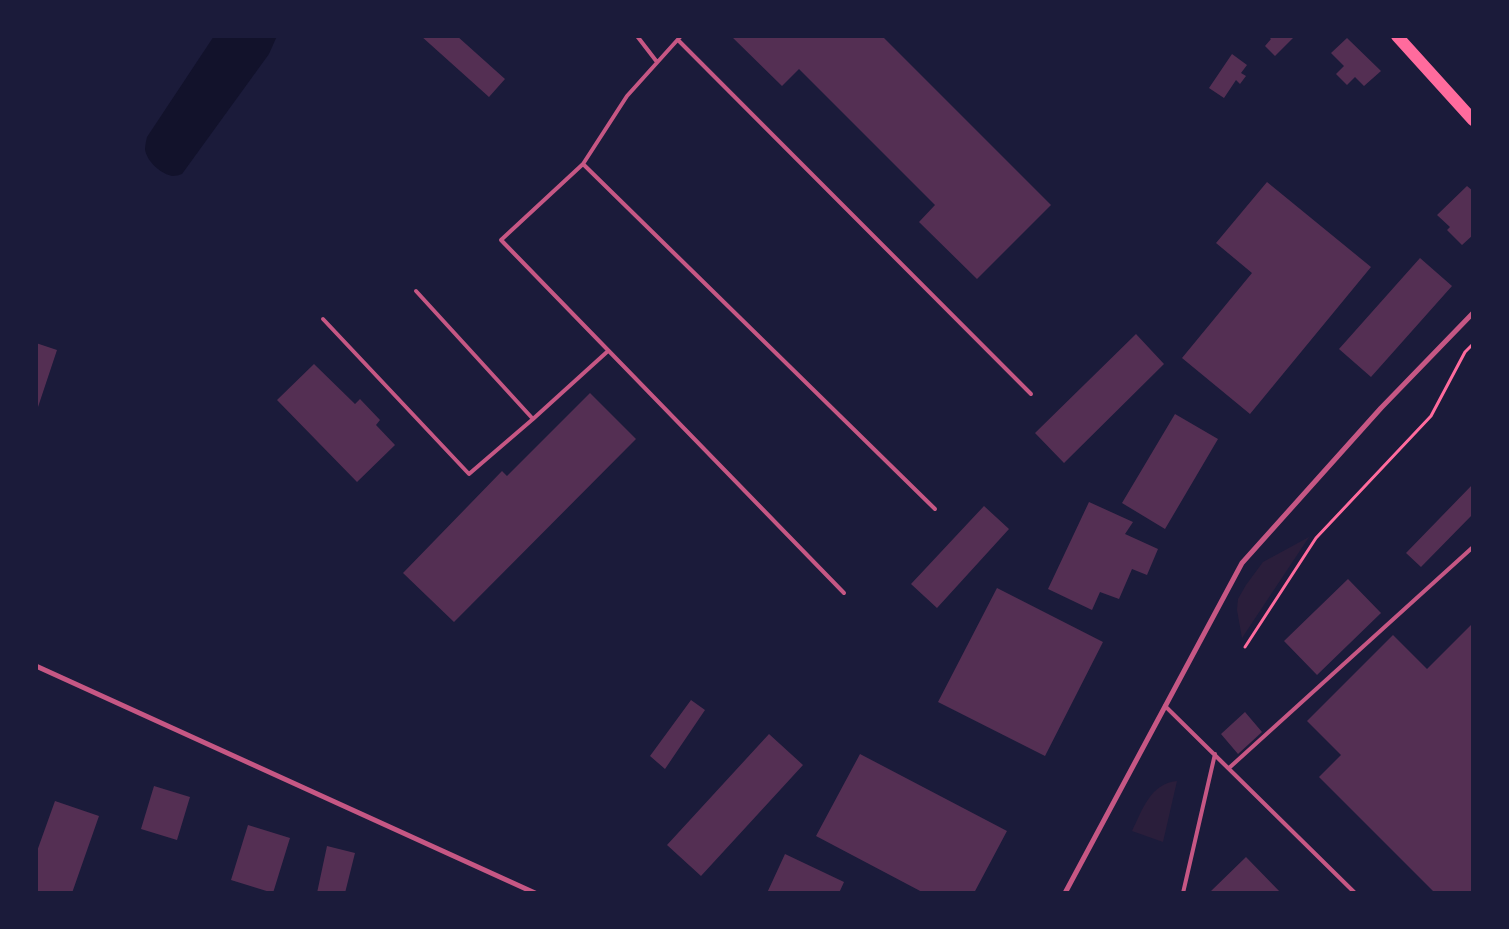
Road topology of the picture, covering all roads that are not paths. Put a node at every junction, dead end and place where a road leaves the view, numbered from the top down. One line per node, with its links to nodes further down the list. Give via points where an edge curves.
1 (637, 36): 4 (lane)
2 (1397, 36): 5 (main road)
3 (679, 38): 4 (lane); 11 (lane)
4 (657, 62): 6 (lane, via 626,96)
5 (1473, 120)
6 (584, 164): 10 (lane, via 501,240); 13 (lane)
7 (416, 291): 12 (lane)
8 (1473, 313): 17 (street, via 1381,408 1242,563)
9 (323, 319): 12 (lane, via 469,474)
10 (608, 351): 12 (lane); 15 (lane)
11 (1031, 394)
12 (533, 419)
13 (935, 509)
14 (1473, 546): 19 (lane)
15 (844, 593)
16 (36, 666): 20 (street)
17 (1166, 706): 18 (lane); 21 (street)
18 (1215, 754): 19 (lane); 22 (lane)
19 (1229, 768): 23 (lane)
20 (535, 893)
21 (1065, 893)
22 (1183, 893)
23 (1356, 893)

